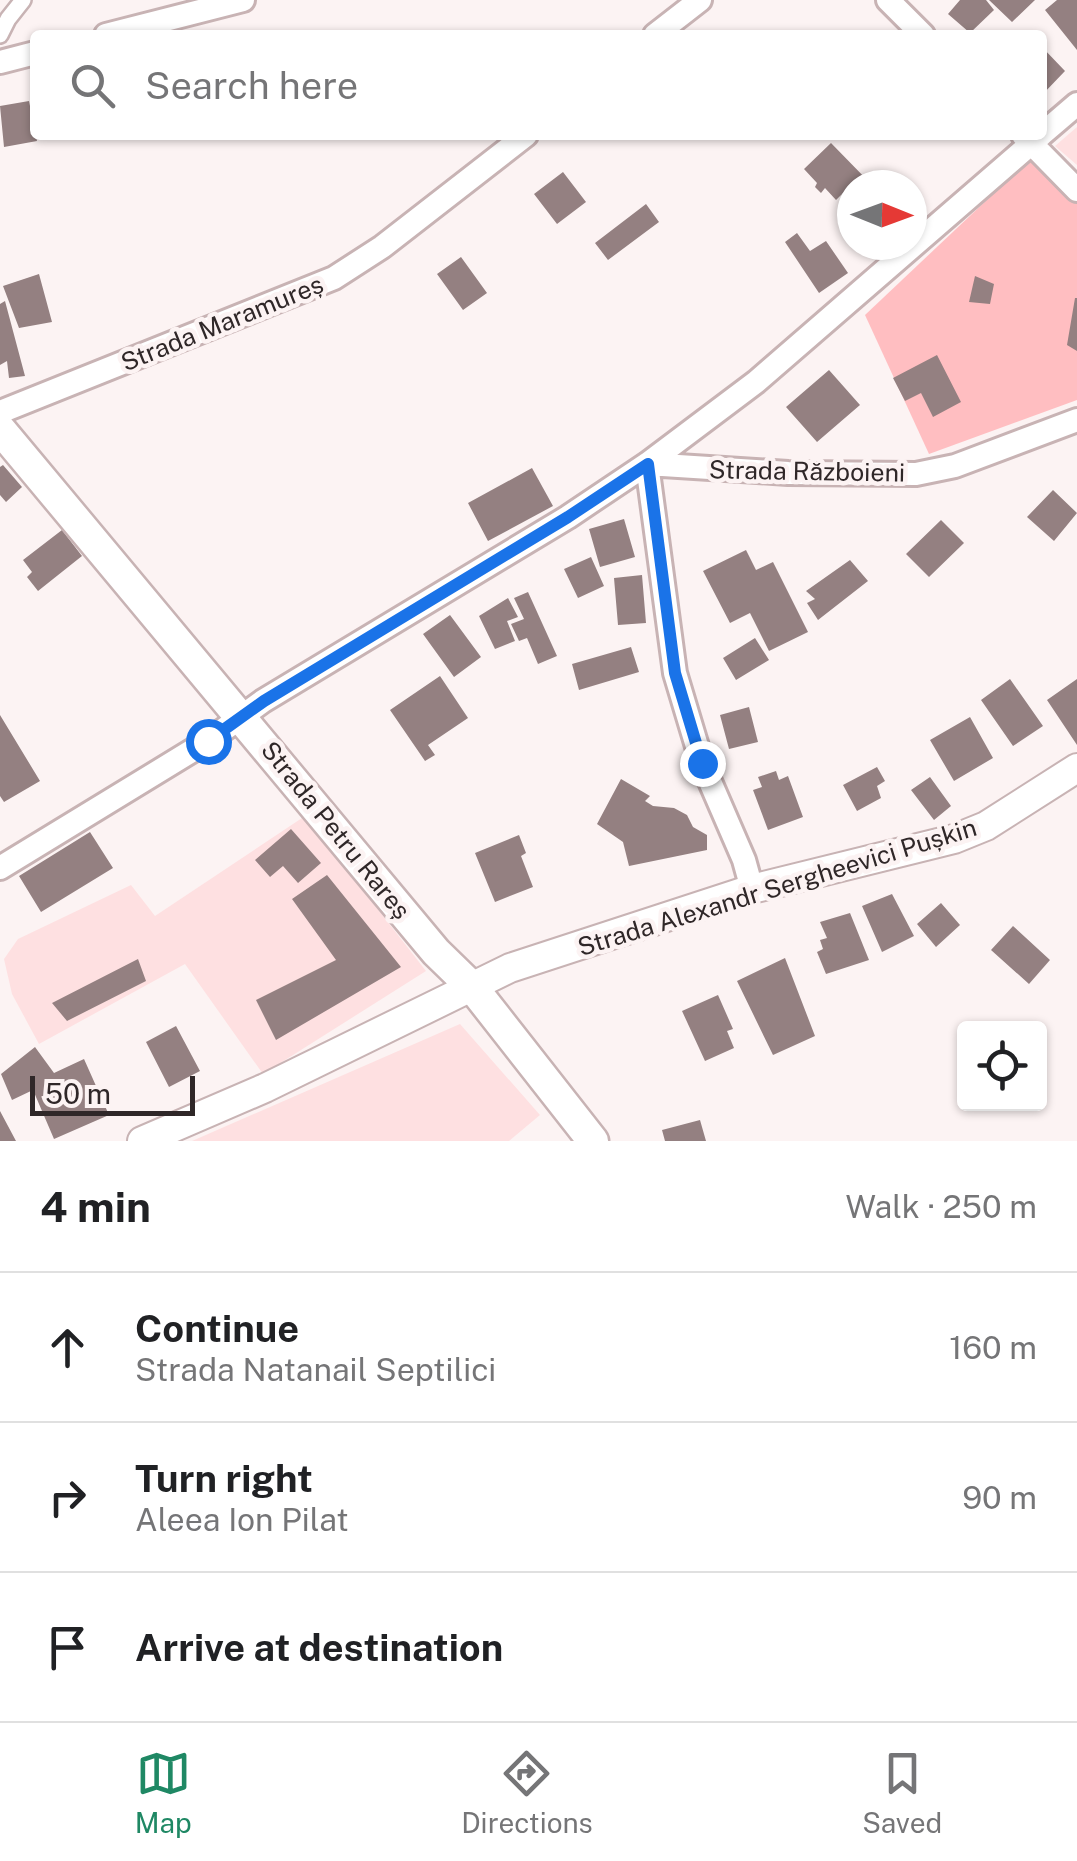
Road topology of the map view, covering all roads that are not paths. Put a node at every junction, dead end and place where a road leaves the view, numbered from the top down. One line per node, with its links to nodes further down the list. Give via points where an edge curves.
1 (23, 0): 8 (street)
2 (243, 0): 5 (street)
3 (700, 0): 6 (street)
4 (888, 0): 7 (street)
5 (126, 30)
6 (661, 30)
7 (918, 30)
8 (0, 35)
9 (30, 54): 10 (street)
10 (0, 62)
11 (1077, 104): 12 (street)
12 (1047, 127)
13 (520, 140): 17 (street, Strada Maramureș, via 334,278)
14 (1031, 140): 20 (street, via 756,382)
15 (1036, 140): 16 (street)
16 (1077, 190)
17 (0, 412)
18 (1077, 420): 20 (street, Strada Războieni, via 916,474)
19 (0, 429): 21 (main road, Strada Petru Rareș)
20 (648, 464): 21 (street); 24 (street, via 675,673)
21 (242, 715): 23 (street); 25 (main road, Strada Petru Rareș)
22 (1077, 768): 24 (street, Strada Alexandr Sergheevici Pușkin, via 954,840)
23 (0, 868)
24 (752, 889): 25 (street, Strada Alexandr Sergheevici Pușkin, via 510,968)
25 (472, 988): 26 (street, Strada Alexandr Sergheevici Pușkin); 27 (main road, Strada Petru Rareș)
26 (142, 1141)
27 (593, 1141)

